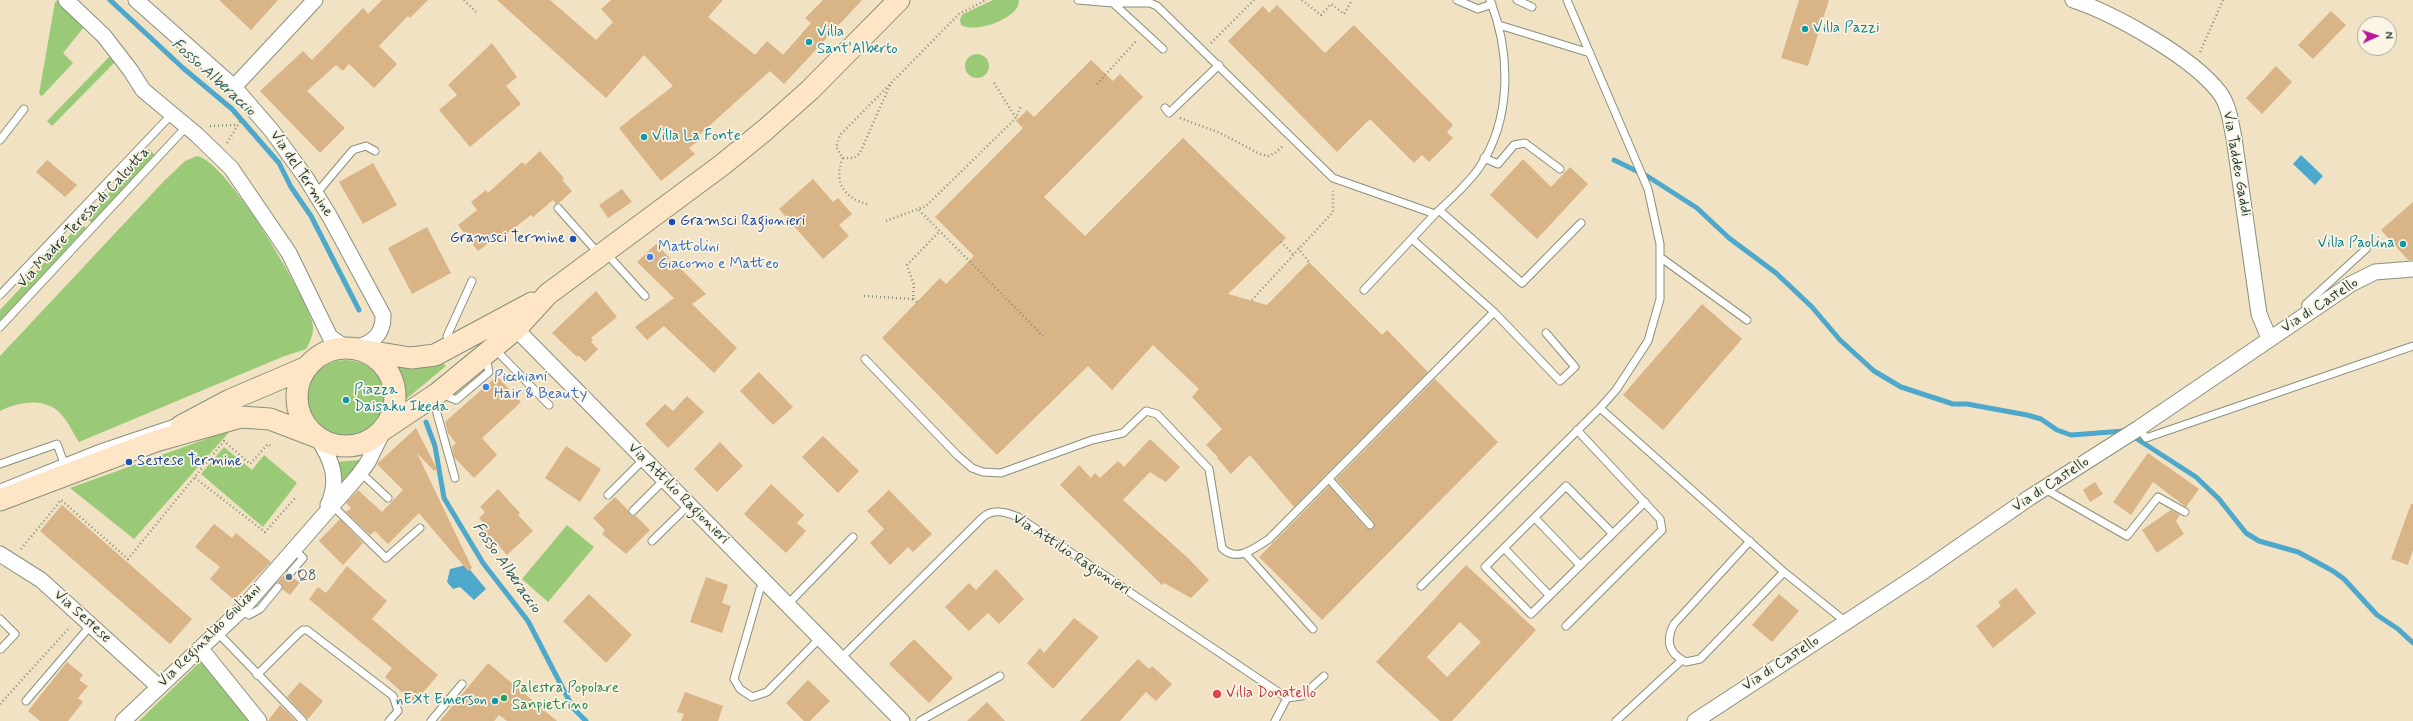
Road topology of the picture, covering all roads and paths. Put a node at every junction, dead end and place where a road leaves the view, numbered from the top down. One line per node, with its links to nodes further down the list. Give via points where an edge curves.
1 (66, 0): 34 (street, via 104,36 143,90)
2 (136, 0): 30 (street, Via del Termine)
3 (315, 0): 30 (street)
4 (464, 0): 19 (path)
5 (899, 0): 58 (main road, via 810,90 765,130 722,165)
6 (986, 0): 29 (path, via 959,14)
7 (1078, 0): 17 (lane)
8 (1254, 0): 23 (path)
9 (1302, 0): 10 (path, via 1321,15 1331,4 1344,14)
10 (1352, 0)
11 (1457, 0): 16 (lane, via 1478,9)
12 (1517, 0): 18 (lane)
13 (1567, 0): 24 (lane)
14 (2072, 0): 26 (street, Via Taddeo Gaddi, via 2124,21)
15 (2223, 0): 26 (path, via 2203,48)
16 (1491, 1): 20 (lane)
17 (1113, 3): 21 (lane); 23 (lane, via 1150,3 1157,6)
18 (1532, 7)
19 (476, 12)
20 (1499, 25): 24 (lane); 43 (lane, via 1504,60 1503,102 1495,136)
21 (1144, 32): 22 (lane); 28 (path)
22 (1163, 49)
23 (1204, 50): 25 (lane)
24 (1590, 53): 60 (lane, via 1648,189 1656,221)
25 (1219, 65): 33 (lane); 38 (lane)
26 (2190, 66): 79 (street, Via Taddeo Gaddi, via 2220,92 2228,113 2234,138 2259,314)
27 (994, 83): 35 (path)
28 (1097, 84)
29 (890, 85): 42 (path, via 860,153 854,158); 42 (path, via 840,135 836,147)
30 (234, 87): 46 (street, Via del Termine, via 282,144)
31 (1020, 106): 35 (path)
32 (24, 109): 39 (lane)
33 (1167, 110): 38 (path, via 1268,156 1276,153)
34 (172, 114): 36 (street); 65 (lane, Via Madre Teresa di Calcutta)
35 (1016, 118): 49 (path)
36 (187, 126): 41 (street); 75 (lane, Via Madre Teresa di Calcutta)
37 (205, 127): 41 (path, via 238,124)
38 (1292, 137): 45 (lane)
39 (0, 140)
40 (375, 151): 46 (lane, via 366,146 353,150)
41 (218, 155): 81 (street, via 231,168 284,244 330,337)
42 (843, 158): 47 (path, via 839,171 841,185 852,198)
43 (1484, 158): 44 (lane, via 1498,164 1514,145 1525,143); 50 (lane, via 1472,177)
44 (1560, 170)
45 (1333, 178): 50 (lane); 56 (path, via 1333,212)
46 (316, 194): 81 (street, Via del Termine, via 383,315 382,325 374,340)
47 (870, 205)
48 (558, 208): 58 (lane)
49 (919, 210): 51 (path); 53 (path)
50 (1437, 212): 52 (lane, via 1522,283); 54 (lane)
51 (886, 221)
52 (1581, 224)
53 (939, 232): 69 (path, via 907,265 914,286); 78 (path)
54 (1412, 239): 64 (lane); 72 (lane)
55 (1281, 242): 59 (path)
56 (1298, 248): 59 (path); 61 (path)
57 (2366, 249): 73 (lane, via 2306,304)
58 (602, 253): 66 (lane); 68 (main road)
59 (1292, 254): 70 (path)
60 (1660, 257): 74 (lane); 88 (lane, via 1660,299 1648,342 1616,390)
61 (1309, 262)
62 (2413, 269): 73 (street, Via di Castello, via 2375,272 2351,284)
63 (472, 281): 82 (lane, via 447,336)
64 (1364, 290)
65 (0, 295)
66 (644, 296)
67 (864, 296): 69 (path)
68 (543, 298): 76 (main road); 82 (main road)
69 (913, 299): 71 (path)
70 (1252, 300)
71 (917, 302)
72 (1494, 312): 77 (lane, via 1560,381 1575,367); 102 (lane)
73 (2305, 316): 79 (street, Via di Castello)
74 (1747, 320)
75 (0, 327)
76 (516, 329): 83 (main road); 96 (street, Via Attilio Ragionieri)
77 (1546, 333)
78 (1044, 336)
79 (2269, 338): 90 (street, Via di Castello)
80 (2413, 346): 90 (lane, via 2146,438)
81 (352, 348): 82 (main road, via 414,358 435,355); 85 (main road, via 321,354); 91 (main road, via 380,362 393,383 394,407)
82 (449, 348)
83 (489, 351): 86 (main road); 87 (lane)
84 (865, 359): 124 (lane, via 957,456 972,468 982,472 1001,473 1092,440 1111,437 1123,433 1146,412 1156,414 1209,469 1222,548 1234,555)
85 (305, 368): 89 (main road); 93 (main road, via 297,386 296,403 305,426)
86 (435, 395): 91 (main road); 101 (lane)
87 (549, 405)
88 (1600, 408): 92 (lane); 121 (lane)
89 (194, 417): 94 (main road); 98 (lane, via 155,428)
90 (2139, 428): 105 (street, Via di Castello)
91 (384, 429): 93 (main road, via 372,439 348,447 332,445); 99 (street, Via Reginaldo Giuliani, via 368,462)
92 (1577, 430): 110 (lane); 130 (lane)
93 (317, 438): 94 (main road, via 281,423 255,416 226,421); 112 (street, Via Reginaldo Giuliani, via 334,472 334,490)
94 (156, 441): 98 (main road)
95 (271, 446): 100 (path, via 268,444 250,464 224,441)
96 (644, 459): 103 (street, Via Attilio Ragionieri); 106 (lane)
97 (0, 464): 98 (lane, via 57,444)
98 (66, 468): 104 (lane); 109 (main road)
99 (360, 472): 108 (lane); 112 (street, Via Reginaldo Giuliani)
100 (195, 478): 107 (path, via 265,532); 125 (path, via 128,559 60,500)
101 (455, 478)
102 (1329, 479): 116 (lane); 124 (lane, via 1269,539)
103 (664, 480): 111 (street, Via Attilio Ragionieri); 113 (lane)
104 (0, 488)
105 (2045, 488): 114 (lane, via 2127,536 2158,497); 137 (street, Via di Castello)
106 (608, 495)
107 (295, 498)
108 (388, 498)
109 (0, 500)
110 (1645, 502): 118 (lane); 138 (lane, via 1660,519 1662,530)
111 (689, 505): 120 (lane); 129 (street, Via Attilio Ragionieri)
112 (328, 508): 117 (lane, via 386,558); 123 (street, Via Reginaldo Giuliani)
113 (633, 511)
114 (2185, 512)
115 (1534, 518): 118 (lane, via 1566,486); 122 (lane); 126 (lane)
116 (1370, 525)
117 (420, 528)
118 (1612, 532): 126 (lane)
119 (853, 536): 133 (lane)
120 (652, 541)
121 (1750, 542): 128 (lane); 145 (lane, via 1674,624 1669,638 1669,648)
122 (1504, 548): 132 (lane); 132 (lane, via 1485,567 1531,614)
123 (294, 549): 127 (lane, via 303,558); 134 (street, Via Reginaldo Giuliani)
124 (1245, 553): 139 (lane)
125 (6, 558): 136 (street, Via Sestese, via 41,580)
126 (1580, 565): 132 (lane)
127 (291, 572)
128 (1784, 572): 137 (lane); 145 (lane, via 1706,654 1692,662)
129 (765, 583): 133 (street, Via Attilio Ragionieri); 141 (lane, via 760,589 734,679 740,689 752,697 767,692)
130 (1421, 586)
131 (278, 587): 134 (lane, via 255,614 246,614)
132 (1549, 595)
133 (787, 605): 141 (street, Via Attilio Ragionieri)
134 (241, 610): 140 (street, Via Reginaldo Giuliani)
135 (0, 619): 142 (lane, via 15,634)
136 (86, 620): 150 (street, Via Sestese); 152 (lane); 153 (path)
137 (1846, 622): 163 (street, Via di Castello)
138 (1566, 626)
139 (1313, 629)
140 (218, 633): 143 (street, Via Reginaldo Giuliani); 146 (lane)
141 (820, 639): 144 (street, Via Attilio Ragionieri)
142 (1, 649)
143 (201, 649): 150 (street, Via Reginaldo Giuliani); 155 (street)
144 (840, 660): 151 (lane, Via Attilio Ragionieri, via 985,516 1001,512 1018,517); 159 (street, Via Attilio Ragionieri)
145 (1682, 660): 162 (lane)
146 (257, 675): 156 (lane); 157 (lane, via 298,634 307,630 393,696 398,711)
147 (1000, 676): 160 (lane)
148 (1324, 676): 151 (lane, via 1302,696)
149 (462, 684): 158 (lane)
150 (159, 686): 154 (street, Via Reginaldo Giuliani)
151 (1287, 698): 161 (lane)
152 (26, 701)
153 (0, 704)
154 (123, 721)
155 (259, 721)
156 (303, 721)
157 (389, 721)
158 (431, 721)
159 (902, 721)
160 (920, 721)
161 (1275, 721)
162 (1616, 721)
163 (1695, 721)

